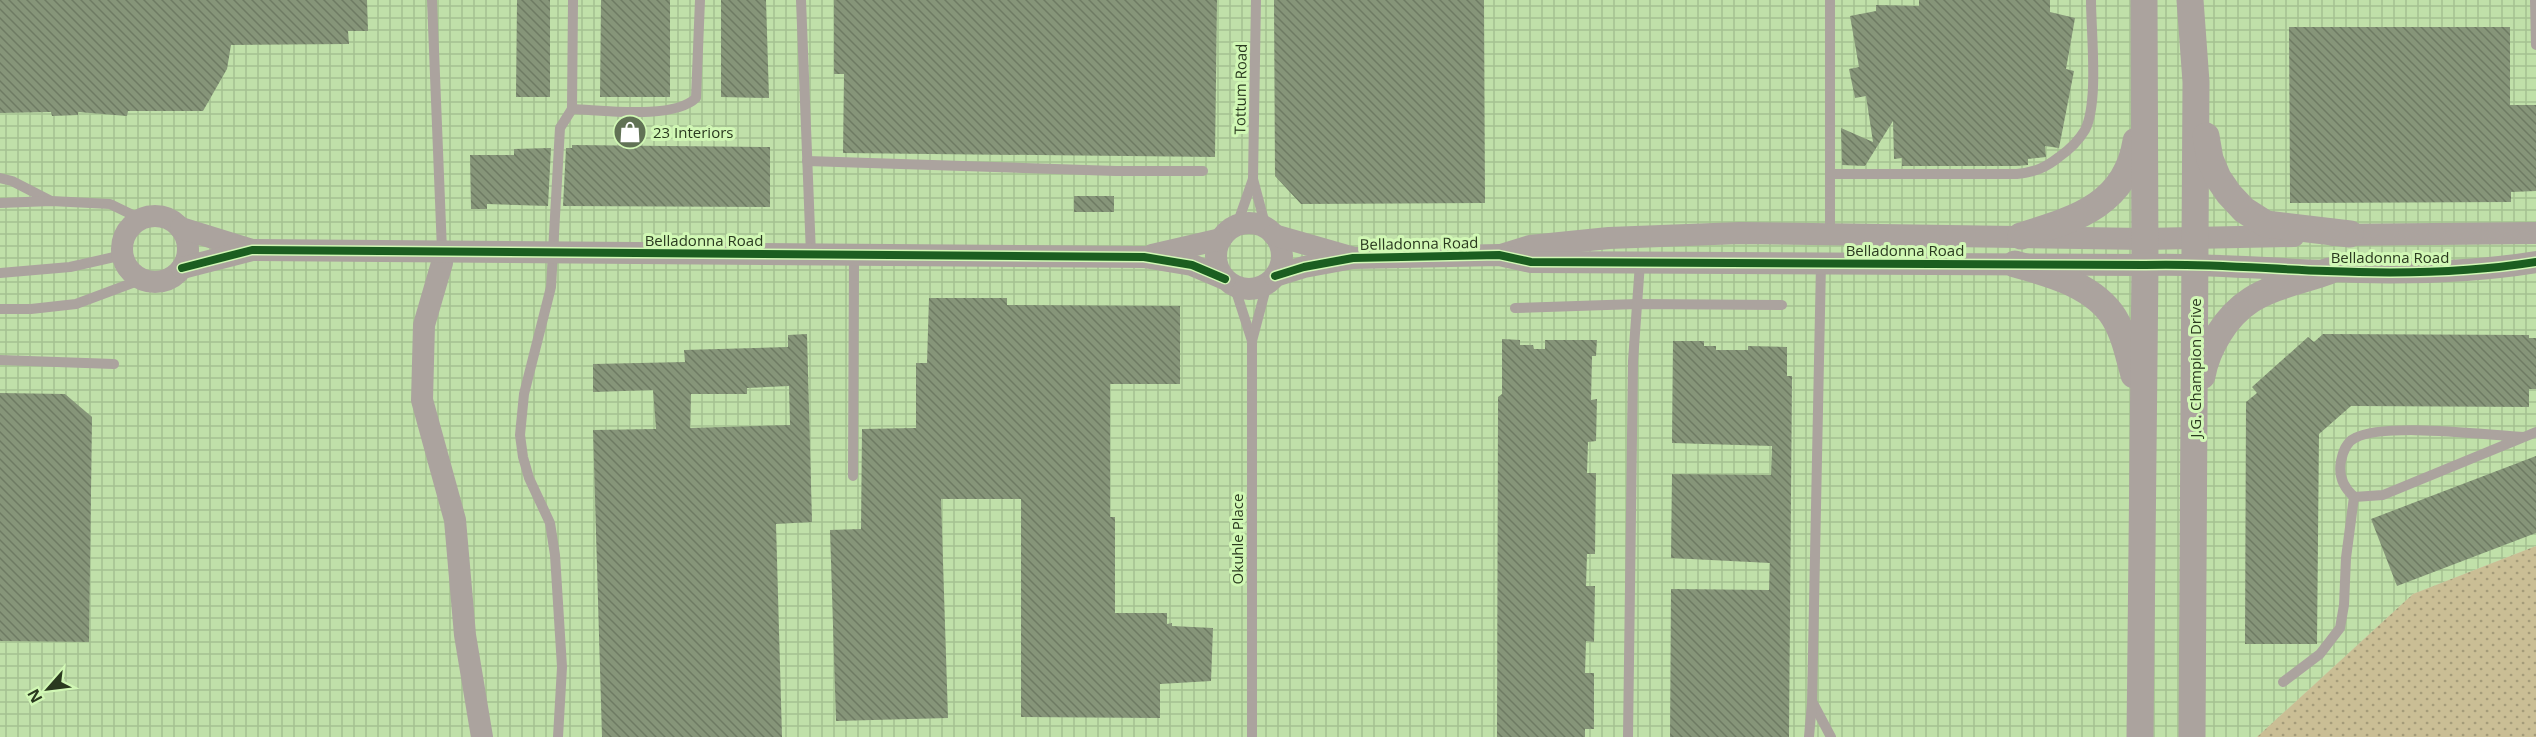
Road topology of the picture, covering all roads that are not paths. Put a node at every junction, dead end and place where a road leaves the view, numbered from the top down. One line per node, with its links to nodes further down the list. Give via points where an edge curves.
1 (432, 0): 31 (lane)
2 (573, 0): 14 (lane)
3 (700, 0): 14 (lane, via 696,98 691,103 663,111)
4 (801, 0): 15 (lane)
5 (1256, 0): 19 (lane, Tottum Road)
6 (1830, 0): 17 (lane)
7 (2091, 0): 17 (lane, via 2092,109 2085,130 2069,150 2047,166 2017,174)
8 (2144, 0): 12 (street)
9 (2190, 0): 13 (street, J.G. Champion Drive)
10 (2535, 0): 11 (lane)
11 (2536, 45)
12 (2145, 79): 29 (street, via 2133,158 2126,175 2100,204 2085,213); 34 (street)
13 (2196, 82): 27 (street, via 2210,159 2218,178 2244,210 2266,224); 32 (street, J.G. Champion Drive)
14 (573, 109): 33 (lane, via 560,128)
15 (807, 161): 16 (lane); 36 (lane)
16 (1203, 171)
17 (1830, 174): 28 (lane)
18 (0, 178): 20 (lane)
19 (1253, 179): 24 (lane, Tottum Road); 25 (lane, Tottum Road)
20 (51, 201): 21 (lane); 22 (lane, via 110,204)
21 (0, 203)
22 (141, 219): 23 (street, Belladonna Road, via 162,216); 35 (street, via 126,234)
23 (181, 228): 30 (street, Belladonna Road); 45 (street, via 188,248)
24 (1229, 232): 25 (street, Belladonna Road, via 1257,224); 39 (street, Belladonna Road); 50 (street, via 1217,249 1216,260)
25 (1270, 232): 40 (street, Belladonna Road); 49 (street, via 1282,255)
26 (2536, 232): 27 (street, Belladonna Road)
27 (2350, 234): 32 (street, Belladonna Road)
28 (1830, 236): 29 (street, Belladonna Road); 38 (street, Belladonna Road, via 1740,233 1609,238 1530,246)
29 (2021, 236): 34 (street, Belladonna Road)
30 (252, 250): 31 (street, Belladonna Road); 45 (street, Belladonna Road)
31 (442, 251): 33 (street, Belladonna Road); 66 (street, via 424,325 422,400 455,520 465,635)
32 (2196, 251): 34 (street, Belladonna Road); 46 (street, Belladonna Road); 59 (street, J.G. Champion Drive)
33 (554, 252): 36 (street, Belladonna Road); 67 (lane, via 550,287 524,394 520,435 529,478 550,523 555,555 562,668)
34 (2145, 252): 44 (street, Belladonna Road); 58 (street)
35 (123, 255): 47 (lane, via 70,267); 48 (street, via 134,273)
36 (811, 255): 37 (street, Belladonna Road)
37 (854, 255): 39 (street, Belladonna Road); 62 (lane)
38 (1499, 255): 40 (street, Belladonna Road); 42 (street, Belladonna Road, via 1531,262)
39 (1144, 257): 50 (street, Belladonna Road, via 1192,265)
40 (1353, 258): 49 (street, Belladonna Road)
41 (2536, 262): 46 (street, Belladonna Road, via 2450,271)
42 (1640, 263): 43 (street, Belladonna Road); 51 (lane)
43 (1821, 263): 44 (street, Belladonna Road); 65 (lane)
44 (2015, 264): 58 (street, via 2079,287 2110,312 2127,350)
45 (182, 268): 48 (street, Belladonna Road, via 164,280)
46 (2329, 271): 59 (street, via 2250,300 2233,316 2205,363)
47 (0, 273)
48 (143, 279): 54 (lane, via 76,304)
49 (1271, 280): 50 (street, Belladonna Road, via 1246,289); 55 (lane, Okuhle Place)
50 (1230, 282): 55 (lane, Okuhle Place)
51 (1637, 303): 52 (lane); 53 (lane); 69 (lane)
52 (1782, 305)
53 (1515, 308)
54 (0, 309)
55 (1252, 341): 68 (lane, Okuhle Place)
56 (0, 360): 57 (lane)
57 (114, 364)
58 (2143, 411): 72 (street)
59 (2195, 413): 73 (street, J.G. Champion Drive)
60 (2536, 432): 61 (lane)
61 (2524, 437): 63 (lane, via 2383,495); 63 (lane, via 2380,430 2353,439 2345,446 2341,478)
62 (853, 476)
63 (2354, 498): 64 (lane, via 2340,628 2320,654)
64 (2283, 682)
65 (1812, 703): 70 (lane); 71 (lane)
66 (482, 737)
67 (558, 737)
68 (1252, 737)
69 (1628, 737)
70 (1809, 737)
71 (1831, 737)
72 (2140, 737)
73 (2192, 737)

